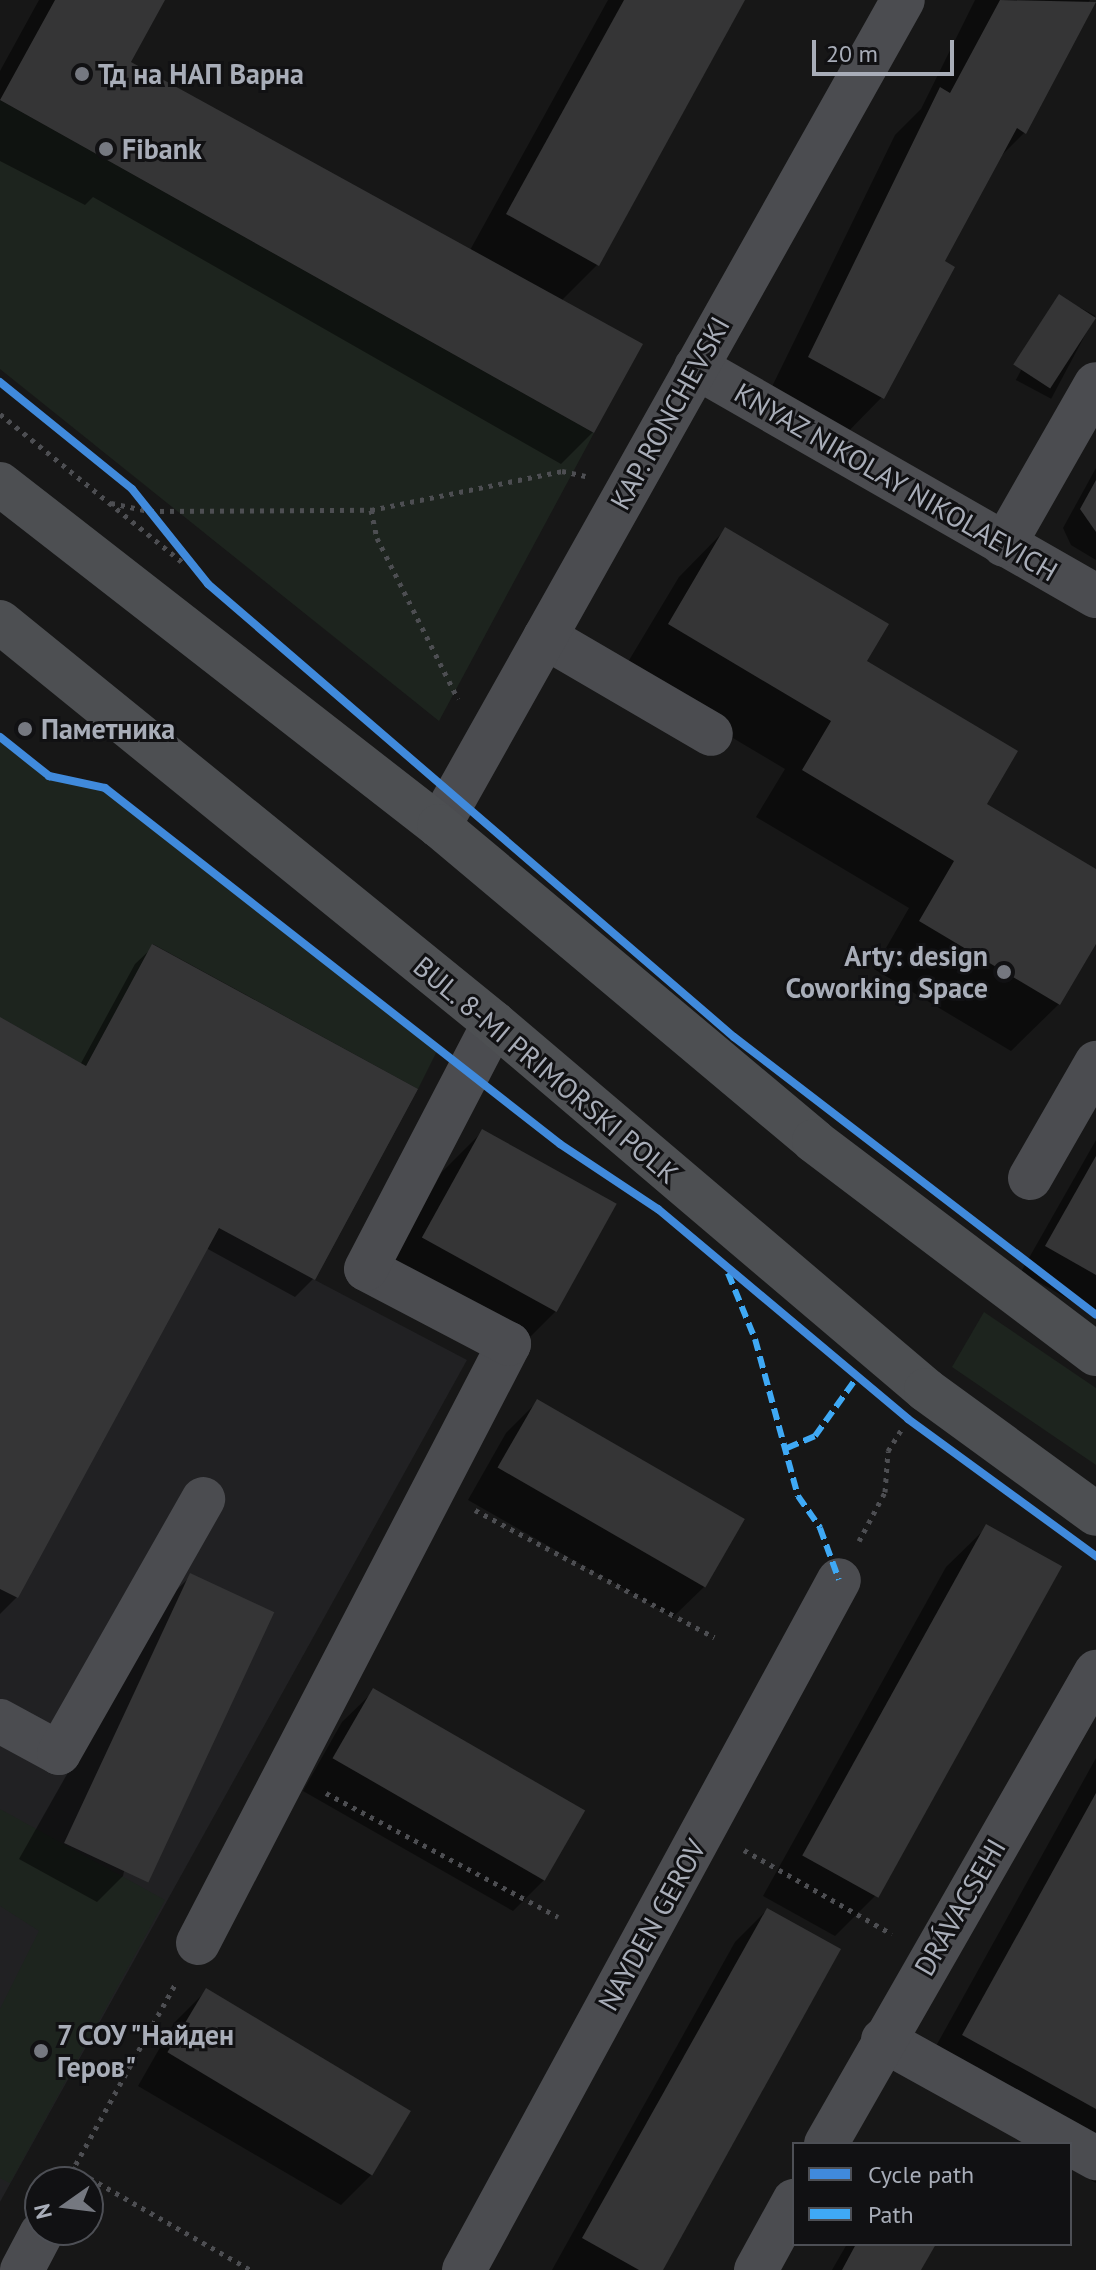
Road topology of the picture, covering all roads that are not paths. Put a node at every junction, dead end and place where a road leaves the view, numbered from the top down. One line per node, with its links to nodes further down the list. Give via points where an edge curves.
1 (903, 0): 2 (street, KAP. RONCHEVSKI)
2 (696, 367): 5 (street, KNYAZ NIKOLAY NIKOLAEVICH); 8 (street, KAP. RONCHEVSKI)
3 (1096, 384): 5 (street)
4 (0, 484): 10 (main road)
5 (1004, 545): 6 (street, KNYAZ NIKOLAY NIKOLAEVICH)
6 (1096, 596)
7 (0, 622): 11 (main road, BUL. 8-MI PRIMORSKI POLK)
8 (545, 637): 9 (street); 10 (street, KAP. RONCHEVSKI)
9 (711, 734)
10 (439, 826): 14 (main road, via 814,1141)
11 (494, 1023): 16 (main road, BUL. 8-MI PRIMORSKI POLK, via 926,1390); 20 (street, via 366,1269 509,1344)
12 (1096, 1063): 13 (street)
13 (1030, 1178)
14 (1096, 1354)
15 (203, 1499): 19 (street, via 59,1753)
16 (1096, 1514)
17 (839, 1580): 27 (street, NAYDEN GEROV)
18 (1096, 1672): 21 (street, DRÁVACSEHI)
19 (0, 1721)
20 (198, 1943)
21 (883, 2040): 22 (street, DRÁVACSEHI); 23 (street)
22 (827, 2142)
23 (1067, 2142)
24 (1072, 2145): 25 (street)
25 (1096, 2158)
26 (792, 2205): 28 (street)
27 (464, 2270)
28 (756, 2270)

